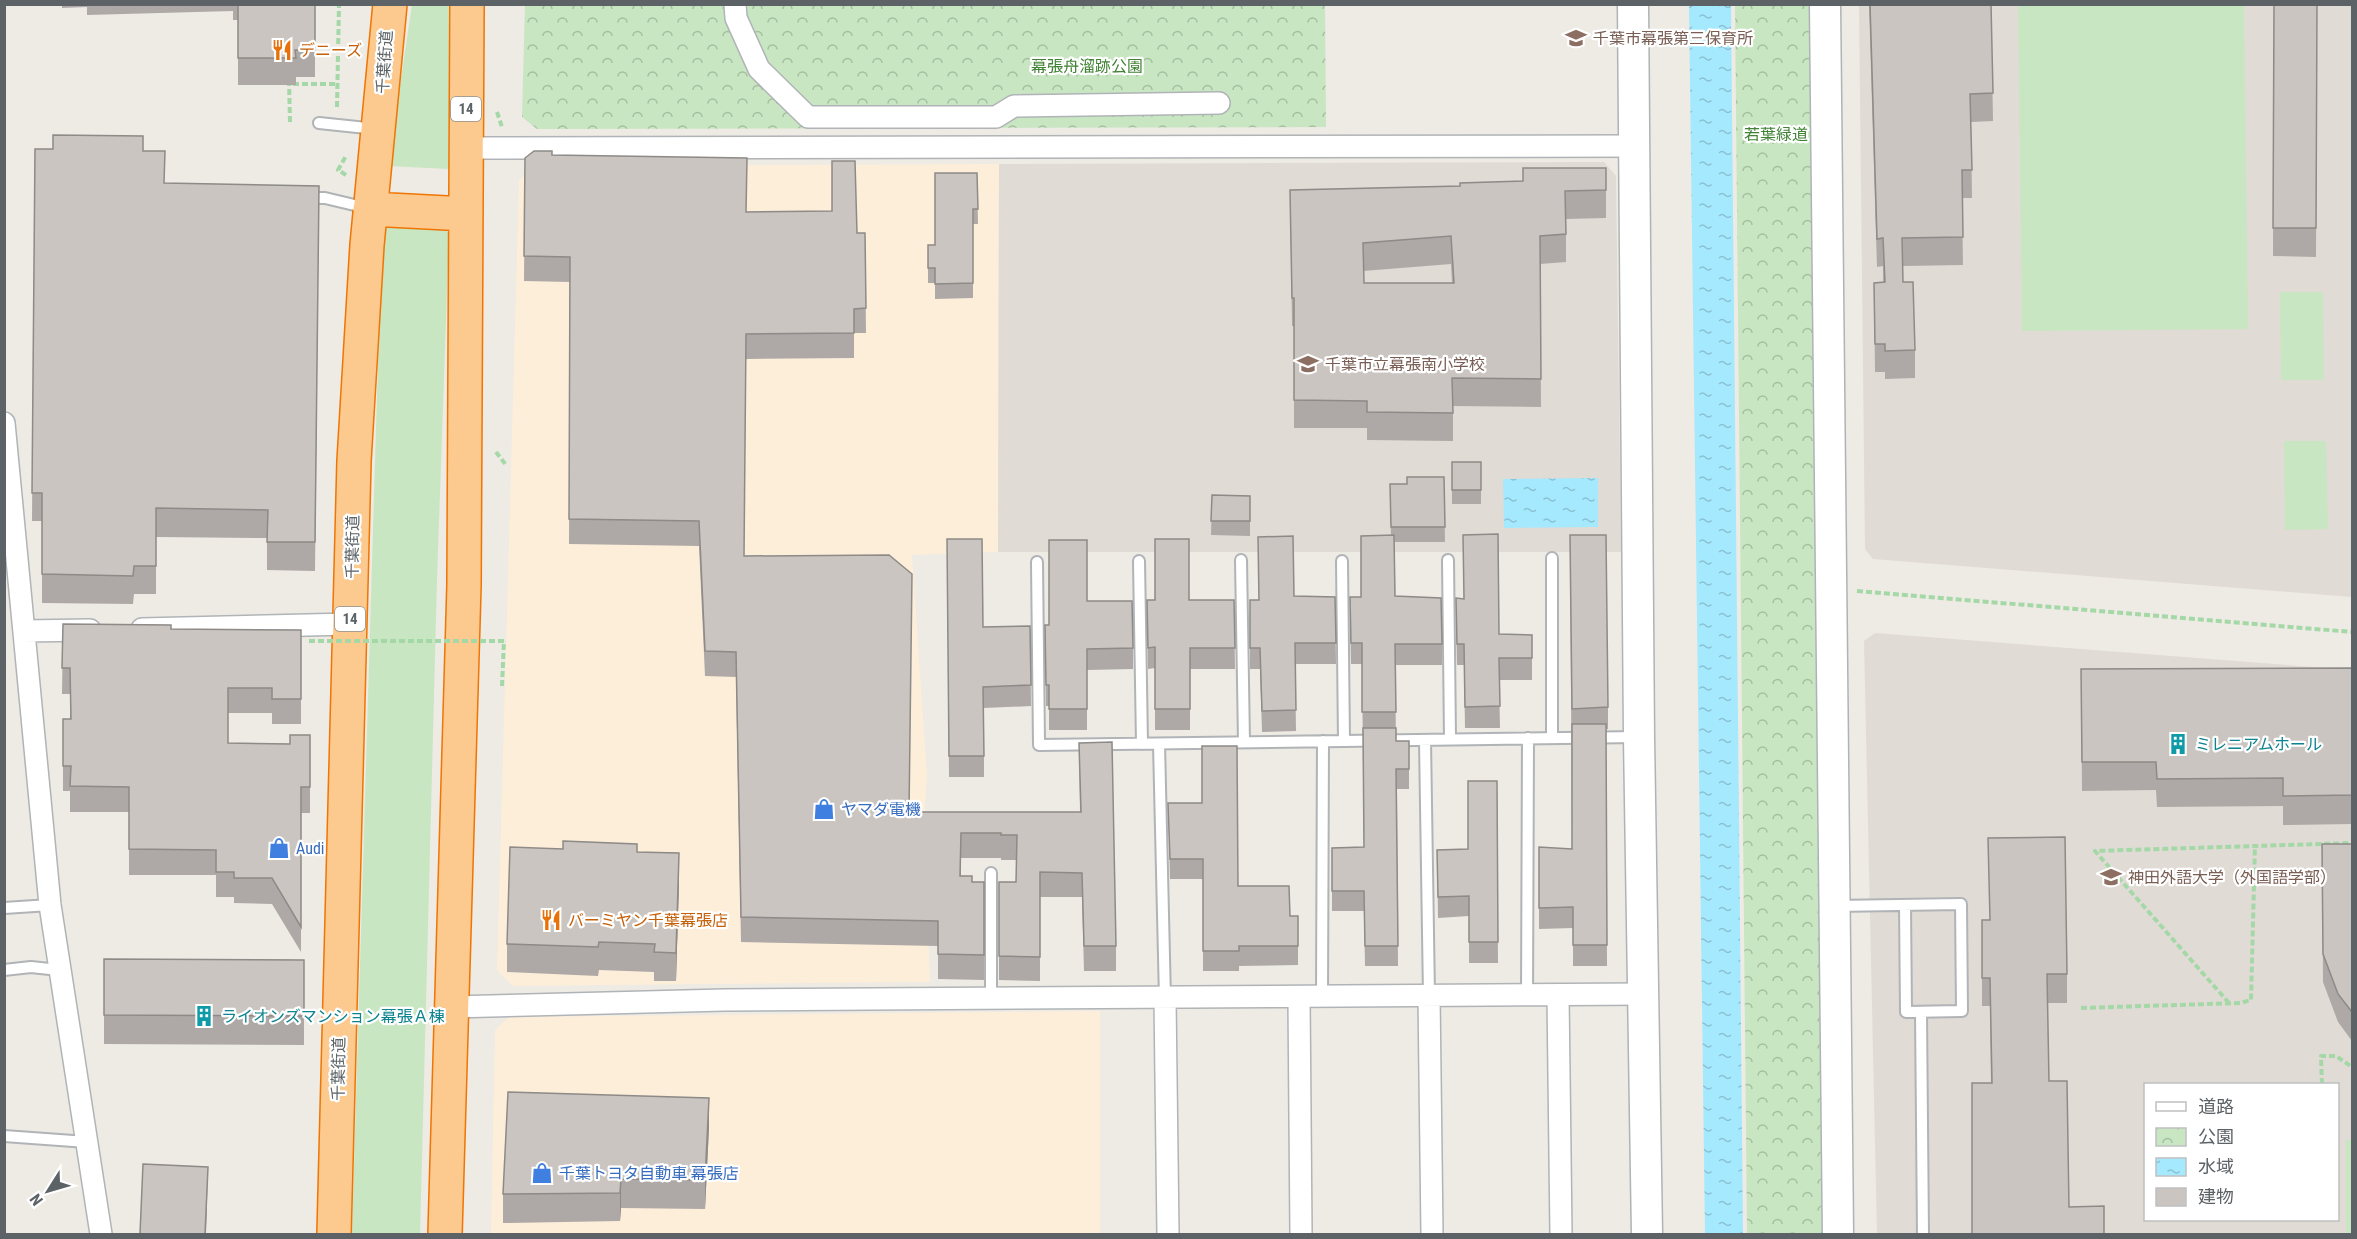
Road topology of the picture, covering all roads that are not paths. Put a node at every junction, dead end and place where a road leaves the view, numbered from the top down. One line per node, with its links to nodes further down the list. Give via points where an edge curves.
1 (390, 4): 8 (highway, 千葉街道 / 14)
2 (467, 4): 10 (highway, 14)
3 (735, 4): 6 (street, via 736,18 759,69 808,117 996,117 1014,106)
4 (1633, 4): 9 (street)
5 (1825, 4): 37 (street)
6 (1219, 104)
7 (320, 123): 8 (lane)
8 (379, 130): 12 (highway, 千葉街道 / 14)
9 (1634, 146): 10 (street); 24 (street)
10 (466, 148): 13 (highway, 14)
11 (290, 198): 12 (lane, via 325,198)
12 (370, 208): 13 (highway); 22 (highway, 千葉街道 / 14, via 354,461)
13 (466, 214): 49 (highway, 14, via 464,585)
14 (4, 423): 15 (street)
15 (10, 528): 23 (street)
16 (1552, 558): 26 (lane)
17 (1241, 560): 31 (lane)
18 (1448, 560): 27 (lane)
19 (1139, 561): 32 (lane)
20 (1342, 561): 30 (lane)
21 (1037, 562): 32 (lane, via 1039,746)
22 (350, 624): 23 (street); 54 (highway, 千葉街道 / 14)
23 (24, 631): 35 (street)
24 (1639, 736): 26 (lane); 41 (street)
25 (1528, 738): 26 (lane); 27 (lane); 44 (lane)
26 (1552, 738)
27 (1450, 739): 28 (lane)
28 (1425, 740): 30 (lane); 43 (lane)
29 (1323, 741): 30 (lane); 31 (lane); 46 (lane)
30 (1344, 741)
31 (1244, 742): 33 (lane)
32 (1142, 744): 33 (lane)
33 (1159, 744): 48 (lane)
34 (991, 873): 47 (lane)
35 (50, 905): 38 (lane); 40 (street)
36 (1905, 905): 37 (lane); 50 (lane, via 1906,1012); 50 (lane, via 1960,904 1962,1011)
37 (1835, 906): 61 (street)
38 (4, 908)
39 (4, 970): 40 (lane)
40 (58, 970): 52 (street)
41 (1644, 994): 42 (street); 60 (street)
42 (1558, 995): 44 (street); 59 (street)
43 (1429, 996): 44 (street); 46 (street); 58 (street)
44 (1527, 996)
45 (1299, 998): 46 (street); 48 (street); 57 (street)
46 (1322, 998)
47 (991, 999): 48 (street); 49 (street)
48 (1166, 999): 56 (street)
49 (452, 1006): 55 (highway, 14)
50 (1921, 1012): 62 (lane)
51 (4, 1136): 52 (lane)
52 (87, 1142): 53 (street)
53 (101, 1234)
54 (334, 1234)
55 (445, 1234)
56 (1168, 1234)
57 (1301, 1234)
58 (1432, 1234)
59 (1561, 1234)
60 (1647, 1234)
61 (1838, 1234)
62 (1923, 1234)

